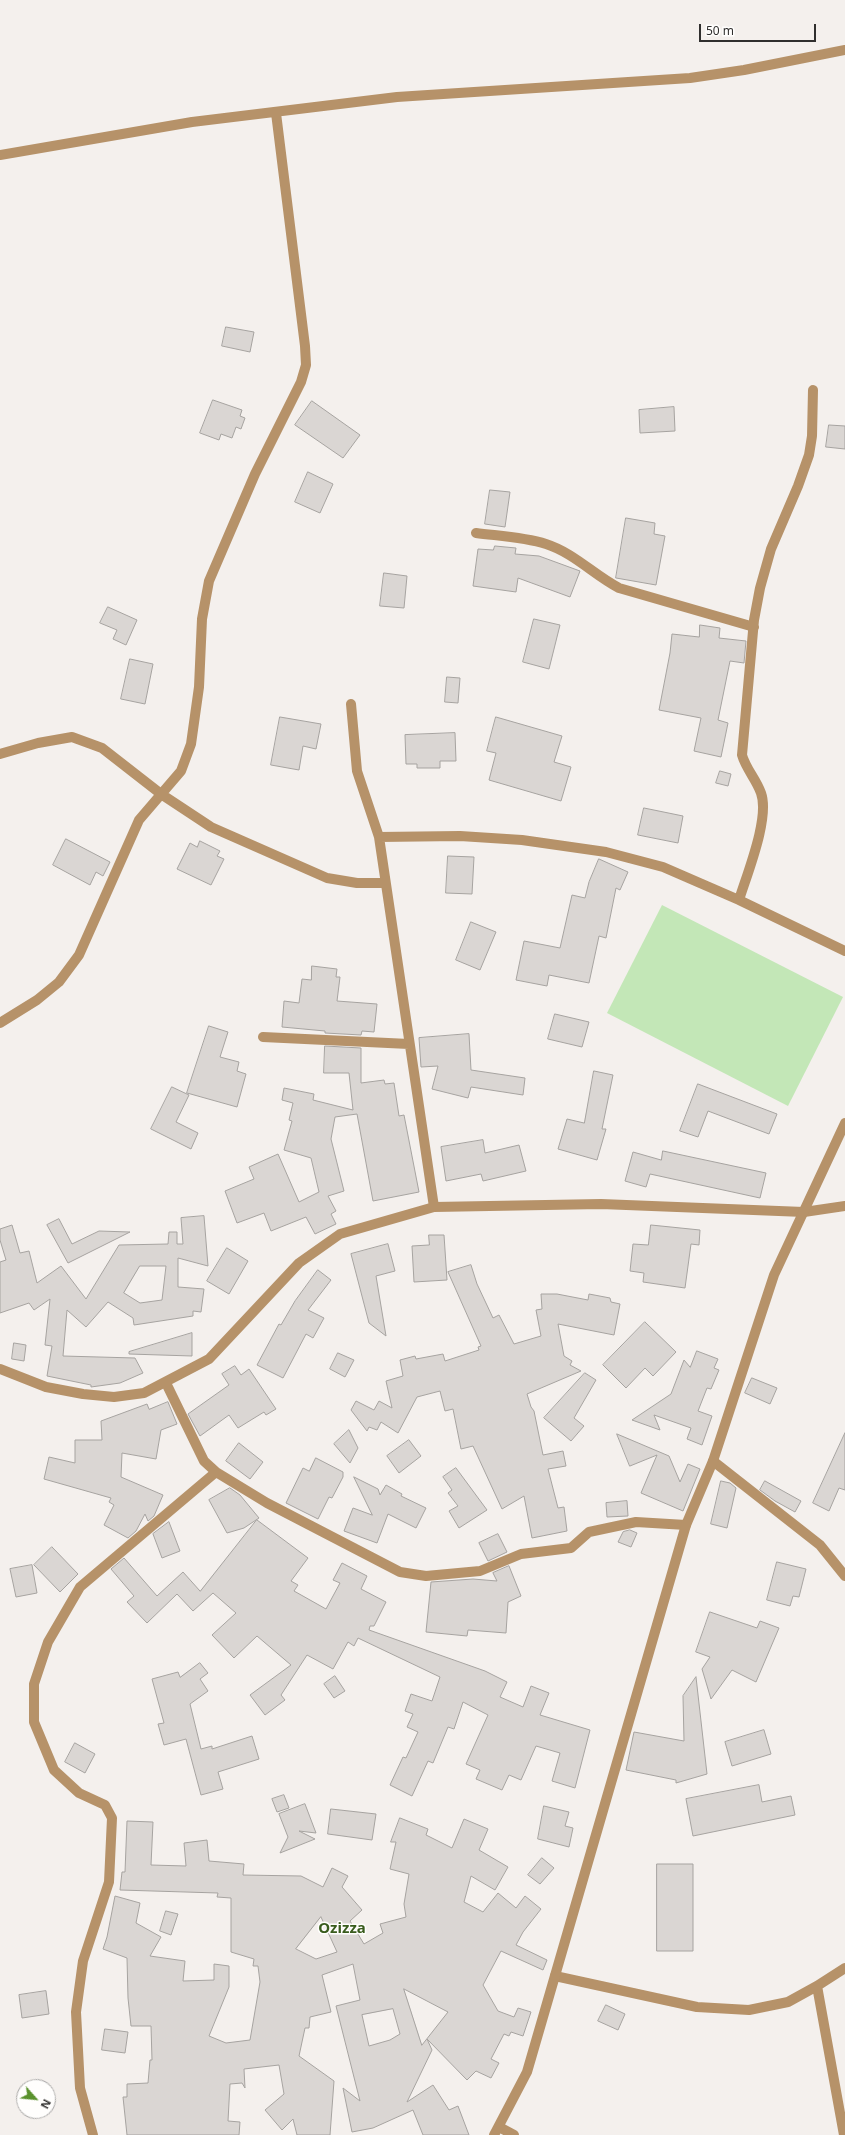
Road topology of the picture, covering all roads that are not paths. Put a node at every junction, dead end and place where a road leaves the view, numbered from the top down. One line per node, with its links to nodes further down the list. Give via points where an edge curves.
1 (845, 50): 2 (street, via 690,78 397,97)
2 (276, 113): 3 (street, via 192,122); 9 (street, via 306,365 301,382 255,474 210,581 202,619 199,687 192,744 181,771)
3 (0, 155)
4 (813, 390): 6 (street, via 809,455 771,549 760,588)
5 (476, 533): 6 (street, via 546,544 581,562 603,580 619,588)
6 (754, 627): 12 (street, via 742,755 762,794 763,806 762,824)
7 (351, 704): 10 (street, via 357,771)
8 (0, 754): 9 (street, via 72,737 102,748)
9 (161, 794): 11 (street, via 211,827 327,878 357,883); 14 (street, via 139,820 79,954 59,982 37,1000)
10 (379, 837): 11 (street); 12 (street, via 522,840 606,852 663,867)
11 (385, 883): 16 (street)
12 (739, 900): 13 (street)
13 (845, 951)
14 (0, 1023)
15 (263, 1037): 16 (street)
16 (409, 1044): 19 (street)
17 (845, 1123): 20 (street)
18 (845, 1206): 20 (street)
19 (434, 1207): 20 (street, via 601,1204); 22 (street, via 340,1234 299,1263 209,1358)
20 (804, 1212): 23 (street, via 774,1275)
21 (0, 1369): 22 (street, via 46,1387 114,1397 144,1393)
22 (166, 1383): 24 (street, via 204,1461)
23 (713, 1461): 25 (street); 26 (street, via 820,1545)
24 (216, 1472): 25 (street, via 267,1503 400,1572 426,1576 480,1571 521,1554 571,1548 589,1532 636,1522); 31 (street, via 80,1587 48,1642 34,1684 34,1722 54,1770 79,1793 105,1805 112,1818 109,1882 83,1961 76,2012 80,2088)
25 (686, 1525): 28 (street)
26 (845, 1576)
27 (845, 1968): 29 (street)
28 (555, 1976): 29 (street, via 696,2007 749,2010 788,2002); 30 (street, via 527,2072)
29 (817, 1986): 33 (street)
30 (497, 2131): 32 (street)
31 (93, 2135)
32 (514, 2135)
33 (844, 2135)

